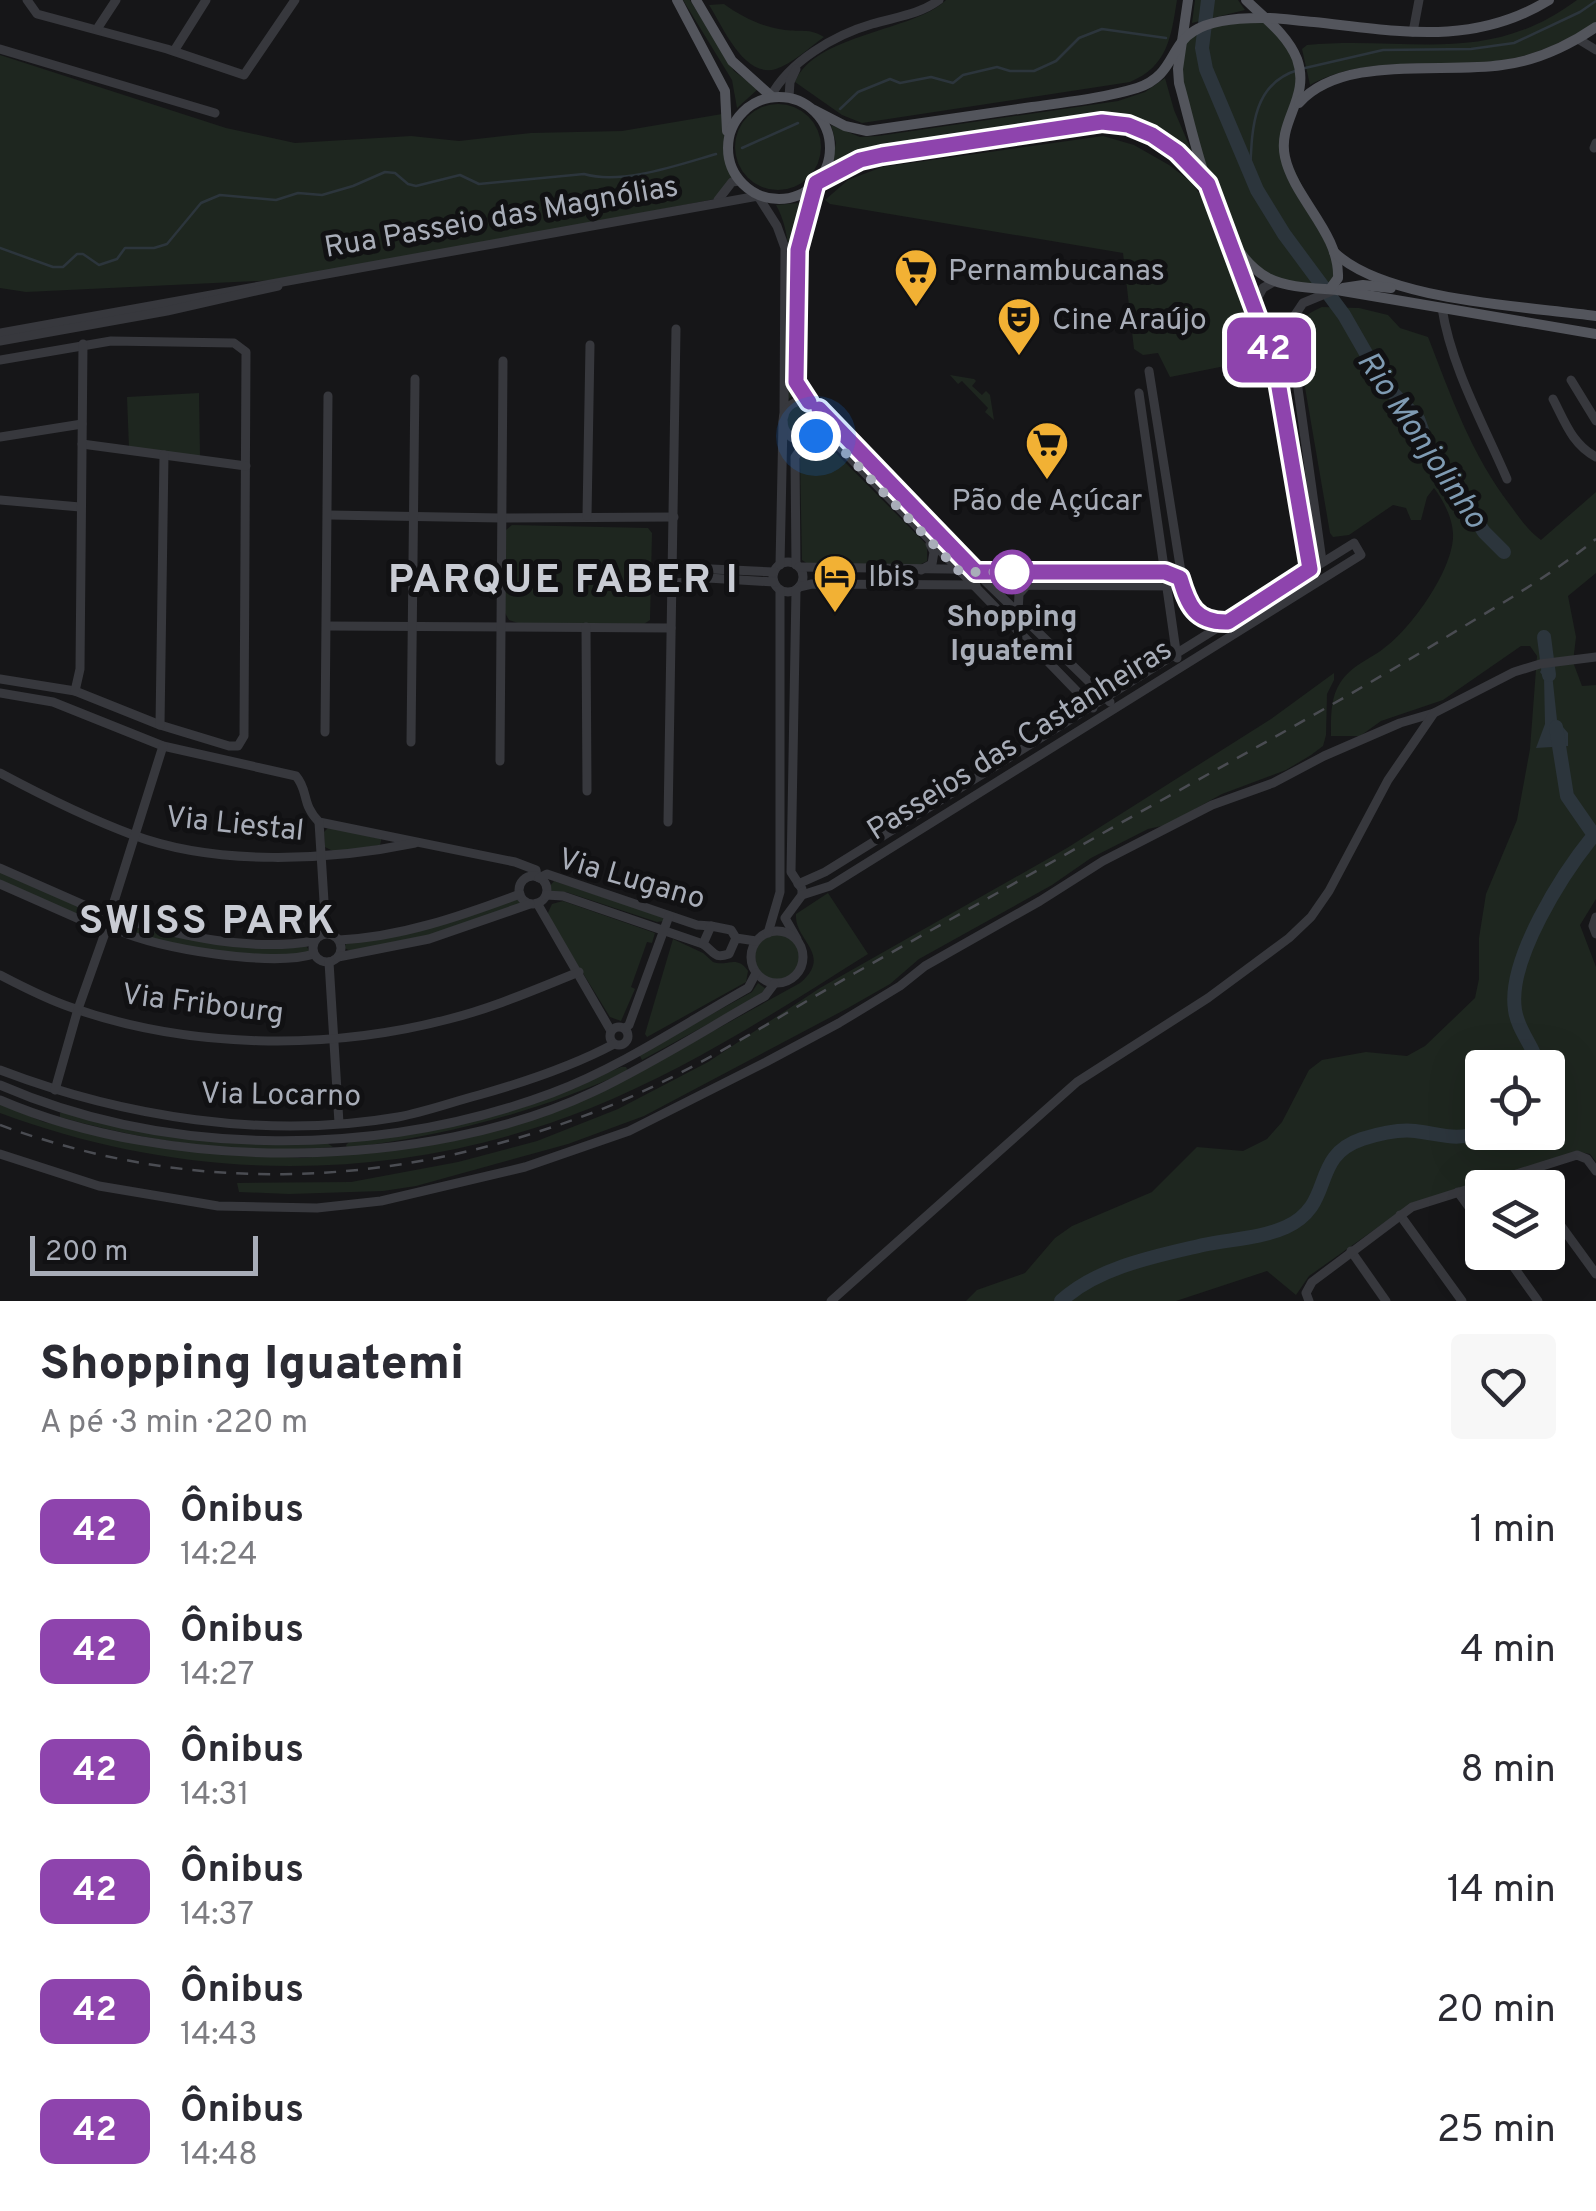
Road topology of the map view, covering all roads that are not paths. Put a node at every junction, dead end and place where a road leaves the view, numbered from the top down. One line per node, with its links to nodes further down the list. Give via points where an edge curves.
1 (116, 0): 18 (street)
2 (206, 0): 24 (street)
3 (294, 0): 24 (street, via 244,76)
4 (677, 0): 31 (main road, via 725,91)
5 (696, 0): 26 (main road, via 732,61)
6 (898, 0): 15 (street)
7 (915, 0): 14 (street)
8 (938, 0): 14 (street)
9 (1188, 0): 21 (main road)
10 (1246, 0): 16 (main road)
11 (1419, 0): 19 (street)
12 (1549, 0): 19 (main road, via 1487,27)
13 (29, 1): 18 (street, via 37,14)
14 (919, 12): 15 (street)
15 (901, 16): 25 (street, via 849,33)
16 (1264, 18): 19 (main road); 21 (main road, via 1195,30); 28 (main road, via 1297,59 1302,79)
17 (1596, 27): 20 (main road)
18 (97, 29): 24 (street)
19 (1413, 32)
20 (1578, 39): 23 (street); 28 (main road, via 1506,65 1350,74 1316,87)
21 (1184, 40): 29 (main road, via 1168,68 1149,82 1097,96 868,131); 34 (main road, via 1179,82)
22 (0, 49): 30 (street)
23 (1596, 50)
24 (174, 52)
25 (801, 62): 26 (street, via 780,78); 27 (street)
26 (771, 96): 27 (main road); 31 (main road, via 742,112)
27 (789, 97): 29 (main road)
28 (1296, 108): 38 (main road, via 1284,138 1285,158)
29 (814, 110): 33 (main road, via 825,124 830,150)
30 (215, 113)
31 (727, 137): 32 (main road)
32 (740, 181): 35 (main road); 36 (street, Rua Passeio das Magnólias)
33 (816, 183): 34 (main road, via 882,155 1112,122 1152,135); 35 (main road, via 791,198); 60 (street, via 798,250 796,382)
34 (1208, 184): 37 (main road)
35 (758, 196): 36 (street, Rua Passeio das Magnólias); 62 (street, via 784,248)
36 (711, 204): 39 (street, Rua Passeio das Magnólias)
37 (1231, 240): 40 (main road, via 1246,261); 43 (street)
38 (1333, 251): 41 (main road); 42 (main road, via 1352,269)
39 (300, 278): 47 (street, Rua Passeio das Magnólias); 49 (street, Rua Passeio das Magnólias, via 242,296)
40 (1276, 281): 41 (main road); 43 (street)
41 (1333, 290): 42 (main road, via 1363,285); 44 (main road); 81 (street, via 1294,314 1289,334)
42 (1426, 292): 45 (main road)
43 (1253, 306): 84 (street, via 1275,364)
44 (1442, 308): 48 (main road); 71 (street, via 1462,375)
45 (1596, 316)
46 (676, 330): 77 (street)
47 (0, 334)
48 (1596, 334)
49 (0, 342)
50 (83, 344): 52 (street); 64 (street); 70 (street, via 240,346 248,361)
51 (590, 346): 76 (street)
52 (0, 360)
53 (503, 361): 78 (street)
54 (1149, 371): 95 (street)
55 (415, 378): 75 (street)
56 (1571, 380): 63 (street)
57 (1139, 393): 92 (street)
58 (328, 396): 74 (street)
59 (1553, 399): 69 (street, via 1570,434)
60 (809, 402): 61 (street); 62 (street, via 791,405)
61 (819, 409): 66 (street, via 823,421); 80 (street)
62 (784, 419): 66 (street, via 788,434); 94 (street)
63 (1596, 421)
64 (82, 424): 65 (street); 67 (street)
65 (0, 437)
66 (811, 438): 79 (street, via 834,441); 82 (street, via 795,457)
67 (82, 444): 68 (street); 73 (street)
68 (164, 455): 70 (street); 134 (street)
69 (1596, 457)
70 (246, 466): 134 (street, via 244,736 230,746)
71 (1507, 479)
72 (0, 500): 73 (street)
73 (80, 507): 125 (street)
74 (329, 515): 75 (street); 111 (street)
75 (414, 516): 78 (street); 110 (street)
76 (587, 516): 77 (street); 78 (street)
77 (674, 517): 83 (street)
78 (501, 518): 112 (street)
79 (927, 536): 80 (street); 85 (street, via 935,558)
80 (953, 556): 87 (street); 88 (street)
81 (1322, 562): 84 (street); 105 (street, Passeios das Castanheiras, via 1354,543 1361,555)
82 (798, 566): 85 (street); 94 (street); 104 (street)
83 (670, 567): 93 (street); 96 (street)
84 (1310, 569): 105 (street); 109 (street)
85 (918, 570): 86 (street)
86 (939, 571): 87 (street); 97 (street)
87 (960, 572): 88 (street); 98 (street)
88 (976, 572): 89 (street); 99 (street)
89 (1007, 572): 90 (street); 100 (street)
90 (1040, 572): 91 (street); 101 (street)
91 (1123, 572): 92 (street); 102 (street)
92 (1165, 572): 95 (street); 103 (street)
93 (708, 573): 94 (street); 96 (street, via 697,582)
94 (777, 577): 104 (street); 156 (street)
95 (1181, 582): 103 (street); 109 (street, via 1198,616)
96 (670, 583): 114 (street)
97 (939, 585): 98 (street); 104 (street)
98 (974, 585): 99 (street); 107 (street)
99 (992, 585): 100 (street); 106 (street)
100 (1009, 585): 101 (street)
101 (1032, 585): 102 (street); 108 (street, via 1019,594)
102 (1124, 586): 103 (street)
103 (1168, 586): 116 (street)
104 (797, 588): 153 (street, via 790,872)
105 (1306, 588): 118 (street, Passeios das Castanheiras)
106 (1007, 600): 107 (street); 108 (street)
107 (1000, 612): 127 (street)
108 (1018, 612): 124 (street)
109 (1228, 622): 115 (street)
110 (412, 625): 111 (street); 112 (street); 136 (street)
111 (327, 626): 135 (street)
112 (501, 626): 113 (street); 138 (street)
113 (586, 627): 114 (street); 140 (street)
114 (671, 628): 142 (street)
115 (1207, 635): 117 (street); 118 (street)
116 (1175, 636): 117 (street); 120 (street)
117 (1190, 646): 119 (street); 120 (street)
118 (1215, 646): 119 (street, Passeios das Castanheiras)
119 (1202, 654): 122 (street, Passeios das Castanheiras)
120 (1176, 655): 122 (street); 128 (street)
121 (1596, 656): 131 (street, via 1540,664)
122 (1182, 666): 130 (street, Passeios das Castanheiras)
123 (0, 679): 125 (street)
124 (1090, 686): 127 (street); 128 (street)
125 (75, 691): 134 (street)
126 (0, 694): 137 (street, via 53,702)
127 (1079, 694): 129 (street)
128 (1108, 697): 129 (street); 130 (street)
129 (1089, 709): 132 (street); 133 (street); 150 (street)
130 (1114, 709): 132 (street, Passeios das Castanheiras)
131 (1434, 712): 203 (street, via 1212,805 1103,861 766,1062 630,1131 525,1167 381,1201 317,1208 218,1206 98,1186); 214 (street, via 1311,917 1208,998 1077,1082)
132 (1104, 715): 133 (street, Passeios das Castanheiras)
133 (1092, 722): 155 (street, Passeios das Castanheiras)
134 (160, 724)
135 (325, 732)
136 (411, 742)
137 (162, 746): 141 (street, via 296,776); 144 (street)
138 (500, 761)
139 (0, 773): 144 (street, Via Liestal)
140 (587, 791)
141 (319, 822): 143 (street); 147 (street)
142 (668, 822)
143 (381, 833): 145 (street); 146 (street)
144 (136, 836): 147 (street, Via Liestal, via 209,852); 161 (street)
145 (418, 842): 146 (street, Via Liestal); 148 (street)
146 (383, 850): 147 (street, Via Liestal)
147 (319, 857): 171 (street)
148 (508, 861): 151 (street, via 536,870); 152 (street)
149 (0, 868): 162 (street)
150 (825, 872): 153 (street); 155 (street)
151 (538, 878): 152 (street); 158 (street); 163 (street, Via Lugano, via 547,874)
152 (522, 881): 157 (street)
153 (796, 881): 156 (street); 159 (street)
154 (0, 884): 168 (street)
155 (830, 886): 159 (street, Passeios das Castanheiras)
156 (780, 892): 170 (street)
157 (520, 894): 160 (street); 175 (street, via 424,926)
158 (546, 895): 160 (street); 167 (street, Via Lugano)
159 (802, 896): 174 (street, via 785,918)
160 (533, 904): 181 (street, via 429,939); 183 (street)
161 (112, 908): 162 (street); 165 (street)
162 (100, 912): 168 (street)
163 (669, 916): 166 (street, Via Lugano); 167 (street)
164 (1596, 918): 172 (street)
165 (122, 919): 169 (street); 176 (street, via 212,938)
166 (710, 926): 173 (street, Via Lugano, via 731,930); 178 (street, Via Lugano)
167 (664, 929): 178 (street, Via Lugano); 188 (street)
168 (101, 930): 169 (street); 187 (street)
169 (118, 930): 179 (street, via 202,952)
170 (768, 932): 174 (street); 177 (street)
171 (326, 934): 175 (street); 176 (street)
172 (1596, 934)
173 (736, 938): 177 (street, Via Lugano); 180 (street, Via Lugano)
174 (797, 939): 186 (street, via 802,967)
175 (339, 940): 181 (street)
176 (314, 941): 179 (street)
177 (756, 941): 182 (street)
178 (703, 944): 180 (street, Via Lugano, via 717,957)
179 (314, 954): 181 (street)
180 (729, 954): 182 (street, Via Lugano)
181 (333, 960): 190 (street)
182 (751, 962): 184 (street)
183 (579, 972): 189 (street); 190 (street, Via Fribourg, via 449,1019)
184 (756, 973): 186 (street); 192 (street, via 748,988)
185 (0, 975): 187 (street, Via Fribourg)
186 (774, 984): 193 (street, via 765,996)
187 (78, 1009): 190 (street, Via Fribourg, via 230,1038); 196 (street)
188 (625, 1028): 189 (street); 191 (street, via 627,1040)
189 (611, 1031): 191 (street)
190 (331, 1039): 200 (street)
191 (614, 1044): 200 (street, Via Locarno, via 529,1081 401,1116)
192 (631, 1054): 193 (street); 201 (street, via 567,1087 478,1116)
193 (638, 1068): 202 (street, via 592,1093 509,1122)
194 (0, 1070): 196 (street, Via Locarno)
195 (0, 1085): 198 (street)
196 (54, 1090): 200 (street, Via Locarno, via 180,1117)
197 (0, 1100): 199 (street)
198 (54, 1105): 199 (street); 201 (street, via 196,1134)
199 (50, 1118): 202 (street, via 186,1146)
200 (339, 1123)
201 (336, 1138): 202 (street)
202 (338, 1153)
203 (0, 1154)
204 (1532, 1170): 205 (street, via 1580,1155)
205 (1596, 1171)
206 (1465, 1190): 207 (street)
207 (1458, 1192): 208 (street); 209 (street)
208 (1465, 1202)
209 (1400, 1214): 211 (street); 217 (street)
210 (1565, 1231): 213 (street)
211 (1351, 1251): 215 (street, via 1309,1286); 216 (street)
212 (1515, 1270): 218 (street)
213 (1596, 1274)
214 (832, 1301)
215 (1310, 1301)
216 (1386, 1301)
217 (1462, 1301)
218 (1538, 1301)

